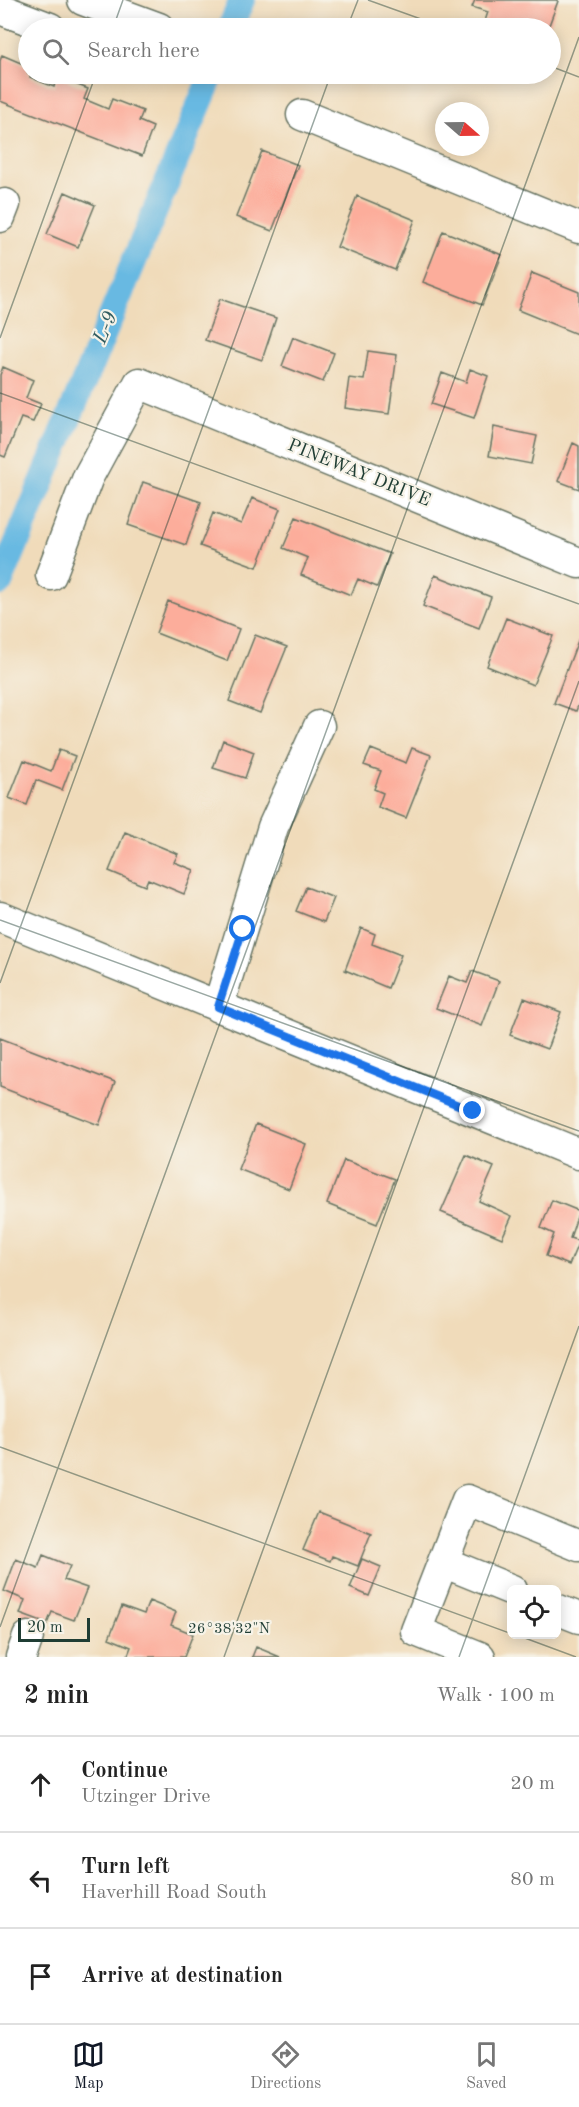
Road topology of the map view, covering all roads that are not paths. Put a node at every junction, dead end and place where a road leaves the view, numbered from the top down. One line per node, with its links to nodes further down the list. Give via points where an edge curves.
1 (83, 0): 4 (street)
2 (0, 9): 3 (street)
3 (24, 18)
4 (132, 18)
5 (302, 114): 6 (street)
6 (579, 228)
7 (579, 563): 8 (street, PINEWAY DRIVE, via 139,383 88,477)
8 (51, 575)
9 (319, 726): 11 (street, via 273,827)
10 (0, 917): 11 (street)
11 (218, 1007): 12 (street)
12 (579, 1154)
13 (579, 1546): 14 (street, via 467,1500)
14 (443, 1563): 15 (street); 18 (street, via 417,1631)
15 (507, 1588)
16 (561, 1611): 17 (street)
17 (579, 1618)
18 (480, 1657)

